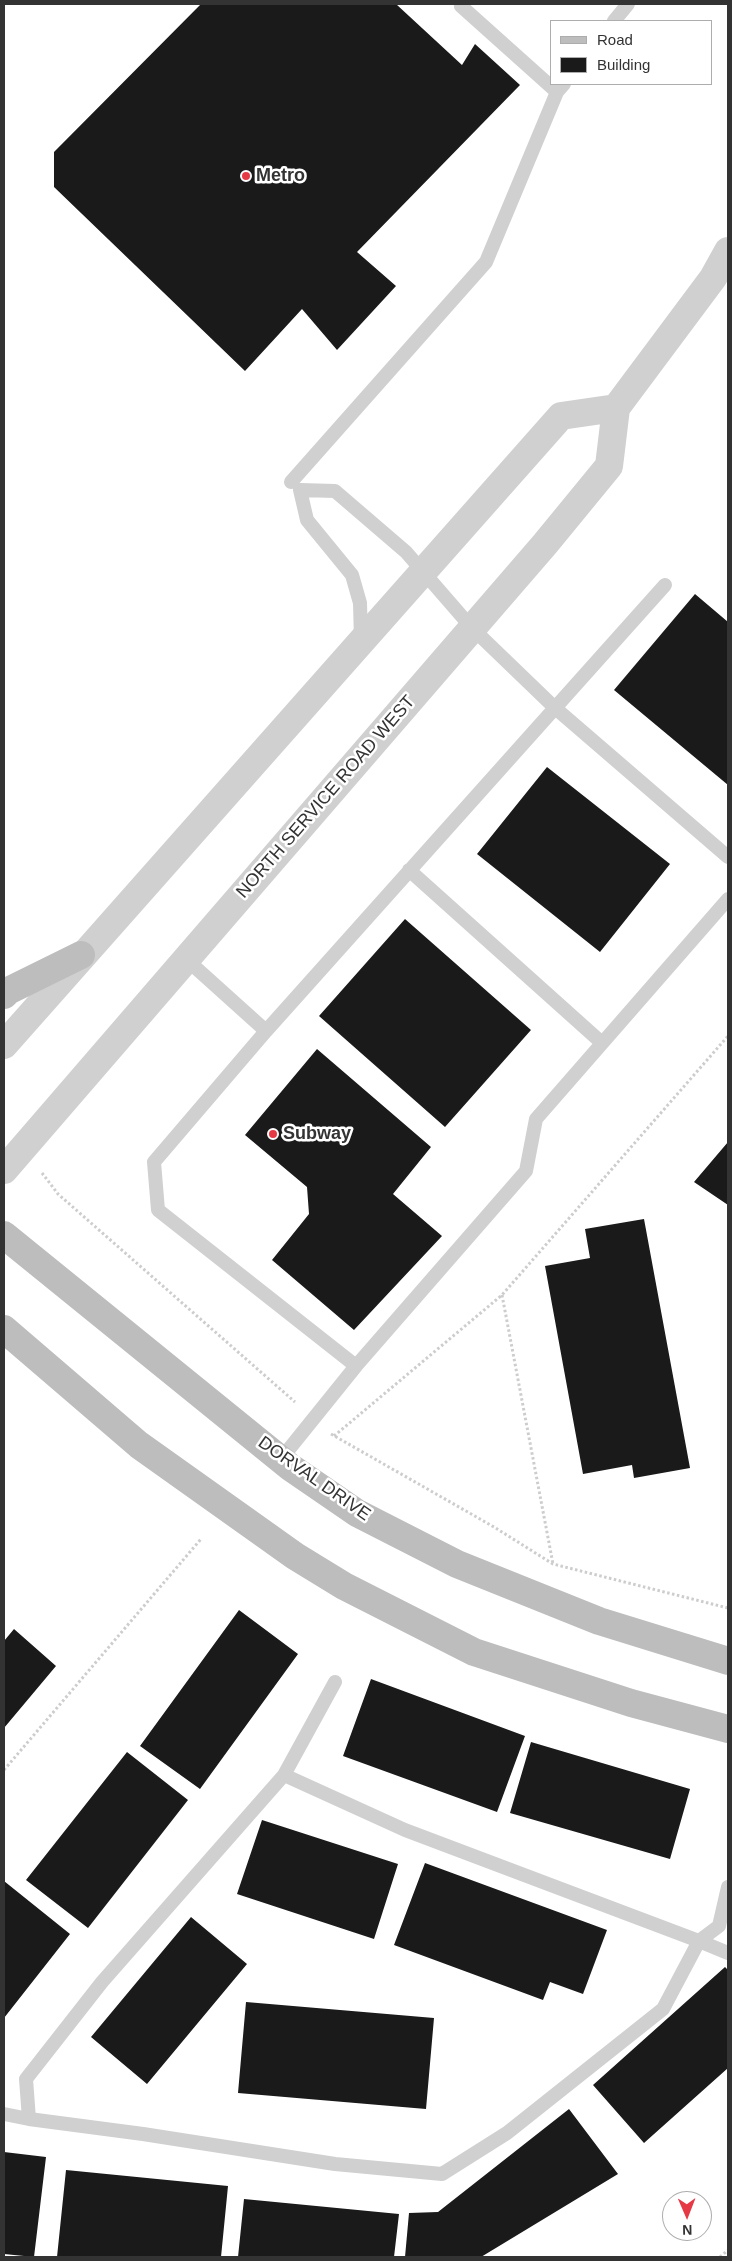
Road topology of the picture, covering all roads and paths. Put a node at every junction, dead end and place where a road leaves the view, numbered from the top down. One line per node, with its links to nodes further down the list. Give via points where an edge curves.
1 (462, 4): 4 (lane, via 460,6)
2 (628, 4): 3 (lane)
3 (615, 20)
4 (550, 79)
5 (561, 88): 8 (lane, via 486,262)
6 (728, 251): 7 (street, NORTH SERVICE ROAD WEST, via 713,278)
7 (616, 408): 9 (street, via 560,416); 11 (street, NORTH SERVICE ROAD WEST, via 609,466)
8 (291, 482)
9 (422, 571): 11 (lane); 12 (street); 12 (lane, via 406,552 335,491 300,490 307,520 352,575 360,603)
10 (664, 585): 13 (lane)
11 (472, 628): 13 (lane); 18 (street, NORTH SERVICE ROAD WEST)
12 (361, 641): 17 (street)
13 (554, 707): 14 (lane); 15 (lane)
14 (728, 857)
15 (409, 870): 20 (lane); 22 (lane)
16 (728, 899): 22 (lane)
17 (81, 955): 19 (main road, via 8,991); 23 (street)
18 (186, 959): 20 (lane); 24 (street, NORTH SERVICE ROAD WEST)
19 (4, 996)
20 (266, 1031): 28 (lane, via 154,1162 158,1210)
21 (728, 1036): 26 (path)
22 (602, 1043): 28 (lane, via 536,1119 526,1171)
23 (4, 1045)
24 (4, 1170)
25 (4, 1235): 30 (main road, DORVAL DRIVE)
26 (502, 1295): 29 (path); 32 (path)
27 (4, 1329): 35 (main road, via 139,1445 294,1556 344,1586 474,1652 631,1703)
28 (356, 1366): 30 (lane)
29 (334, 1436)
30 (281, 1459): 33 (main road, DORVAL DRIVE, via 357,1513 457,1564 599,1621)
31 (201, 1538): 36 (path)
32 (553, 1564)
33 (728, 1661)
34 (335, 1682): 37 (lane)
35 (728, 1729)
36 (4, 1770)
37 (284, 1775): 39 (lane, via 405,1830); 42 (lane, via 102,1982 26,2079)
38 (728, 1887): 39 (lane, via 719,1926)
39 (699, 1941): 40 (lane); 42 (lane, via 663,2009 507,2133 442,2174 335,2164)
40 (728, 1954)
41 (4, 2114): 42 (lane)
42 (30, 2119)
43 (728, 2250): 44 (path)
44 (720, 2257)

